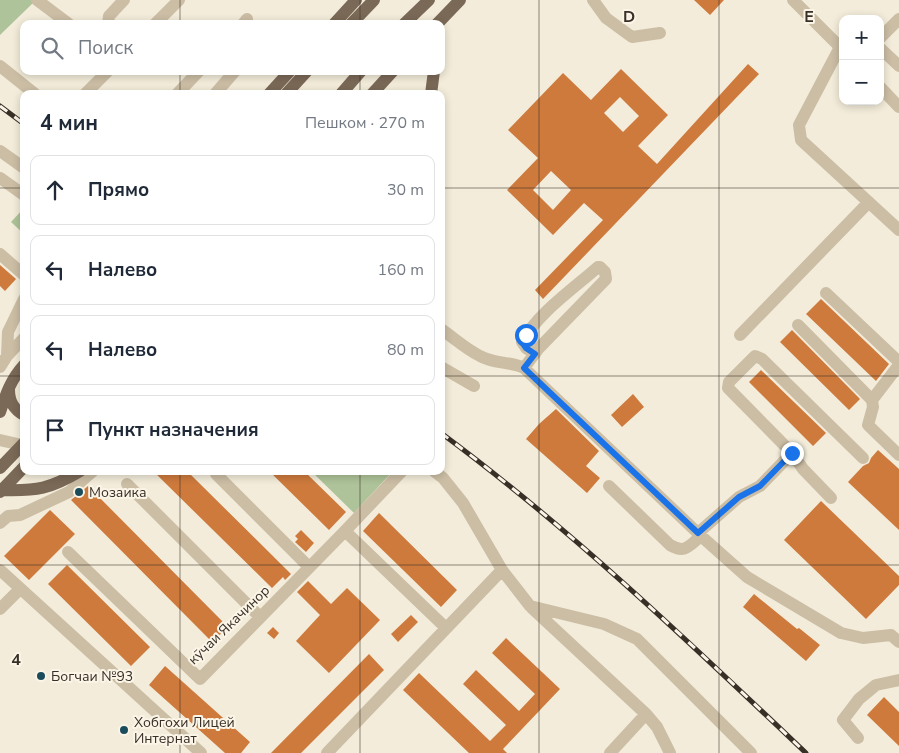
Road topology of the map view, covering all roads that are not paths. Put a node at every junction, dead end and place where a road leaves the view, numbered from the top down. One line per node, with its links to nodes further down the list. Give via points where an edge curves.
1 (37, 0): 12 (street)
2 (124, 0): 13 (street)
3 (180, 0): 14 (street)
4 (356, 0): 15 (main road)
5 (374, 0): 16 (main road)
6 (412, 0): 17 (main road)
7 (428, 0): 18 (main road)
8 (460, 0): 19 (main road)
9 (593, 0): 20 (street, via 606,18 632,37)
10 (793, 0): 22 (street)
11 (899, 19): 21 (street)
12 (64, 20)
13 (108, 20)
14 (160, 20)
15 (338, 20)
16 (355, 20)
17 (406, 20)
18 (407, 20)
19 (442, 20)
20 (660, 33)
21 (884, 34)
22 (839, 46)
23 (839, 52): 50 (street, via 799,124 800,140)
24 (884, 52): 26 (street)
25 (0, 66): 35 (street)
26 (899, 66)
27 (104, 75): 36 (street)
28 (194, 75): 37 (street)
29 (232, 75): 38 (street)
30 (286, 75): 39 (main road)
31 (303, 75): 40 (main road)
32 (358, 75): 41 (main road)
33 (389, 75): 42 (main road)
34 (433, 75): 43 (main road)
35 (30, 90)
36 (89, 90)
37 (181, 90)
38 (218, 90)
39 (272, 90)
40 (290, 90)
41 (344, 90)
42 (376, 90)
43 (432, 90)
44 (884, 91): 45 (street)
45 (899, 106)
46 (0, 151): 47 (street)
47 (20, 165)
48 (0, 178): 49 (street)
49 (20, 192)
50 (869, 202): 51 (street); 58 (street)
51 (899, 230)
52 (0, 254): 53 (street)
53 (20, 272)
54 (826, 293): 62 (street)
55 (20, 307): 61 (street, via 8,332)
56 (798, 325): 68 (street)
57 (445, 332): 63 (street, via 480,356)
58 (740, 335)
59 (20, 343): 61 (street)
60 (535, 354): 60 (street, via 606,279 600,267 541,317 526,335 522,342); 63 (street)
61 (2, 364)
62 (899, 364): 68 (street)
63 (524, 368): 90 (street)
64 (445, 369): 67 (street)
65 (20, 370): 66 (main road)
66 (9, 386): 69 (main road); 70 (main road, via 13,407)
67 (474, 386)
68 (872, 400): 75 (street, via 868,425)
69 (0, 412)
70 (20, 412)
71 (0, 440): 72 (street)
72 (20, 443)
73 (20, 447): 77 (main road)
74 (792, 453): 76 (street, via 728,388 729,382 755,356 762,358); 87 (street); 90 (street, via 760,486 739,497)
75 (899, 455)
76 (863, 458)
77 (0, 468)
78 (20, 471): 86 (main road)
79 (74, 475): 86 (main road, via 51,487)
80 (88, 475): 88 (street, via 69,492 20,515 8,516)
81 (217, 475): 92 (street)
82 (399, 475): 89 (street, кӯчаи Якачинор)
83 (439, 475): 94 (street, via 463,503)
84 (127, 484): 98 (street)
85 (609, 486): 90 (street, via 678,550 683,550)
86 (1, 491)
87 (831, 498)
88 (0, 524)
89 (345, 530): 92 (street, кӯчаи Якачинор); 99 (street)
90 (699, 534): 100 (street, via 747,577 840,633 863,638)
91 (68, 552): 98 (street, кӯчаи Якачинор, via 200,679)
92 (309, 567): 98 (street, кӯчаи Якачинор)
93 (0, 570): 95 (street)
94 (502, 570): 96 (street); 99 (street)
95 (20, 589): 97 (street); 104 (street)
96 (530, 606): 102 (street); 108 (street, via 604,624 637,639)
97 (0, 609)
98 (260, 617)
99 (446, 628): 105 (street)
100 (897, 634)
101 (899, 680): 103 (street, via 876,685 859,699 843,720)
102 (646, 714): 106 (street); 107 (street, via 657,727)
103 (858, 738)
104 (201, 753)
105 (327, 753)
106 (610, 753)
107 (670, 753)
108 (751, 753)

